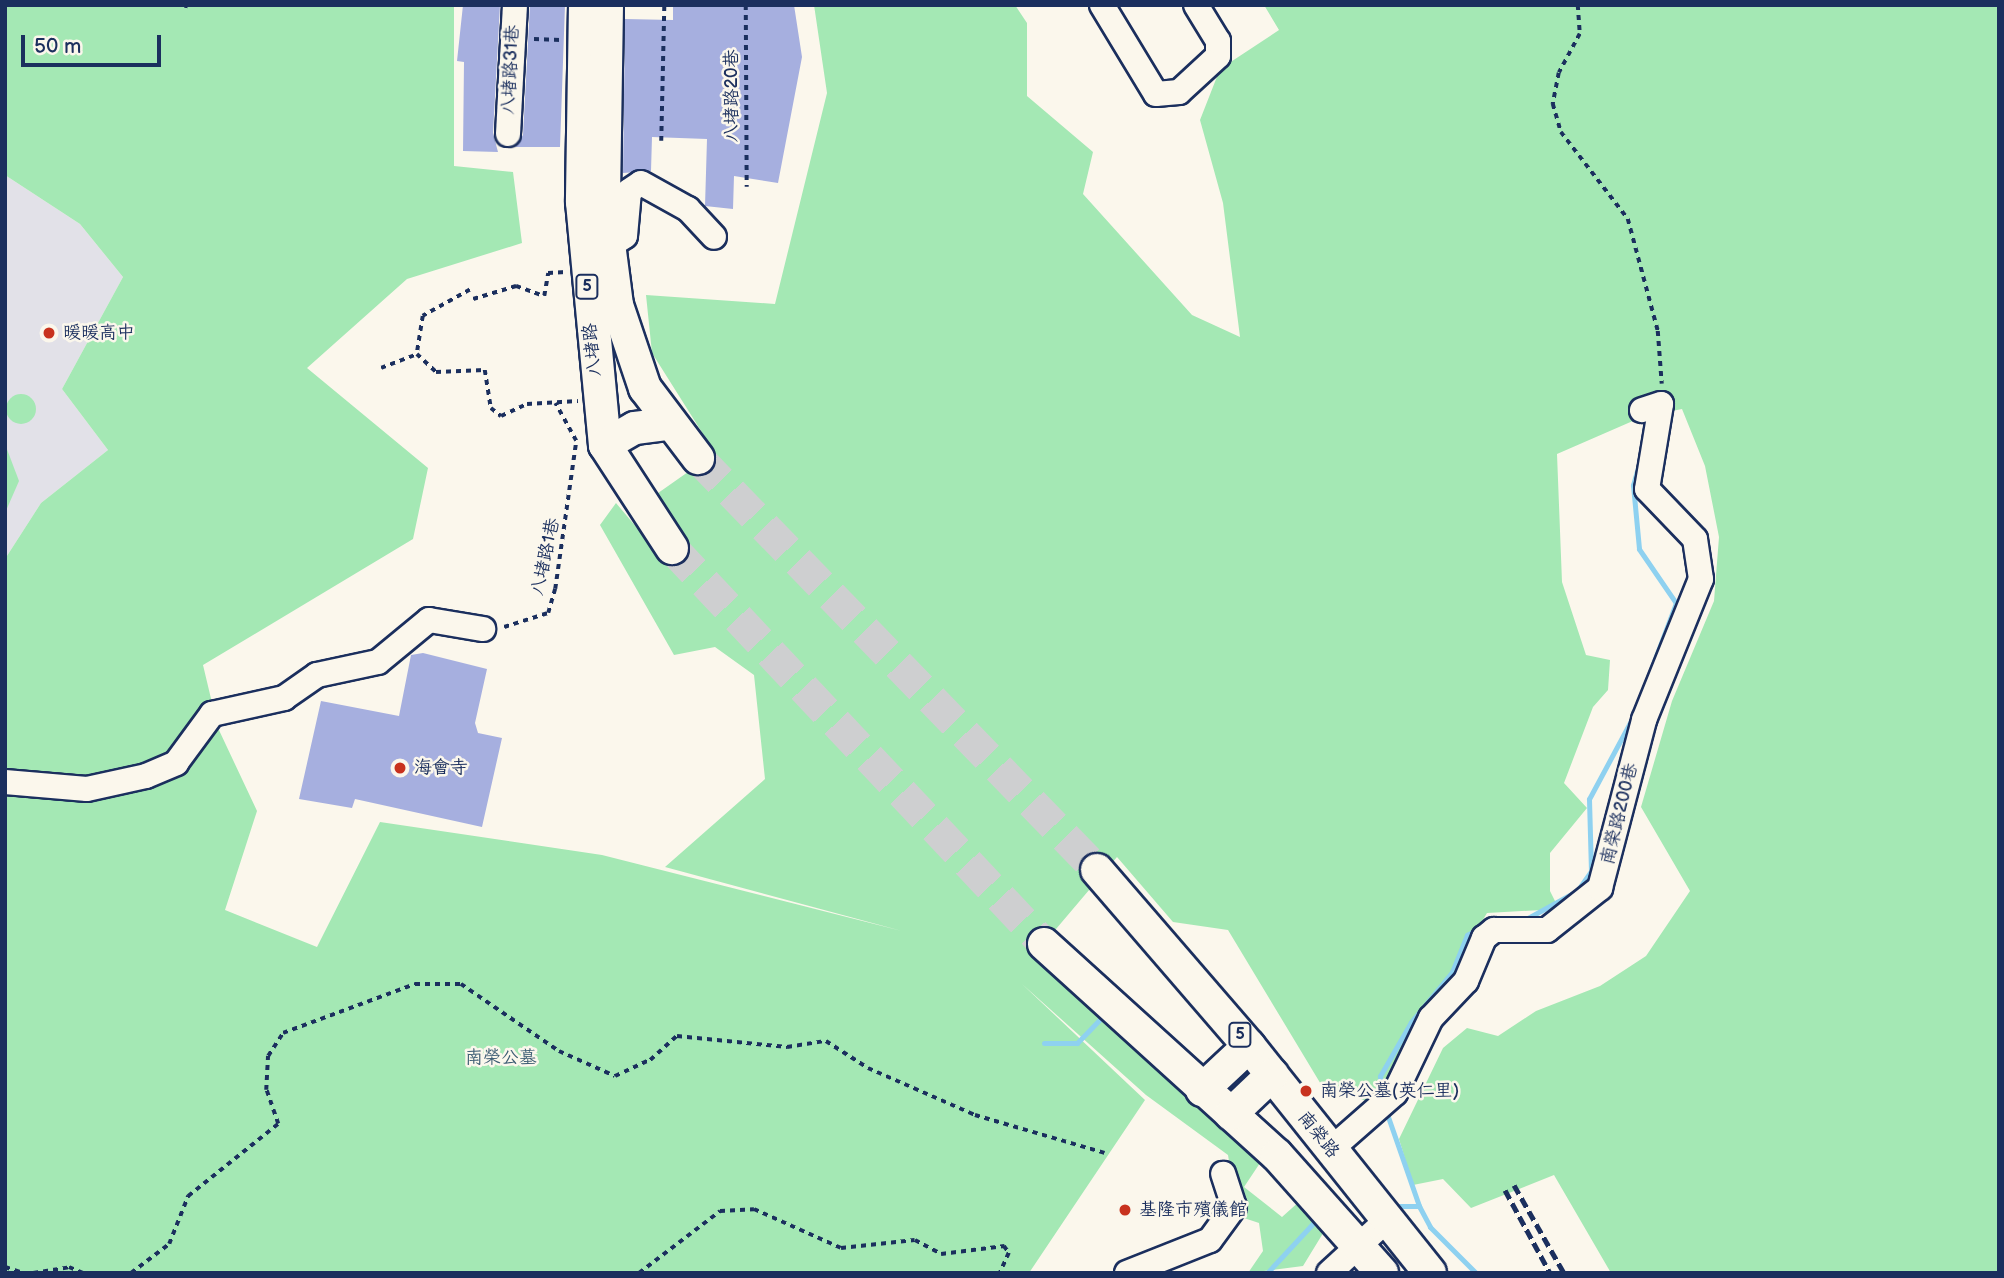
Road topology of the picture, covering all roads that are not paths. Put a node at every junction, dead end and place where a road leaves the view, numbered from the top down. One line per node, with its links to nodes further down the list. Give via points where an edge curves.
1 (514, 5): 6 (street, 八堵路31巷)
2 (585, 5): 10 (main road, 八堵路 / 5, via 586,270)
3 (607, 5): 8 (main road, 八堵路 / 5)
4 (1102, 5): 5 (street, via 1156,94 1179,92 1218,56 1218,41)
5 (1196, 5)
6 (508, 134)
7 (714, 237): 8 (street, via 688,209 641,183 629,191 625,236)
8 (608, 247): 9 (main road, 八堵路 / 5, via 617,305)
9 (645, 388): 10 (main road, via 622,399); 12 (main road, 八堵路 / 5)
10 (598, 399): 13 (main road, 八堵路 / 5)
11 (1654, 409): 24 (street, 南榮路200巷, via 1647,489 1695,539 1701,579 1644,720 1600,888 1548,930 1494,930 1484,938 1466,981 1431,1018 1395,1093)
12 (668, 424): 13 (main road, via 635,428); 14 (main road, 八堵路 / 5)
13 (605, 445): 15 (main road, 八堵路 / 5)
14 (698, 457)
15 (672, 548)
16 (483, 629): 17 (street, via 429,620 378,662 317,676 284,698 212,714 176,763 146,776 88,789)
17 (5, 782)
18 (1097, 870): 20 (main road, 南榮路 / 5)
19 (1044, 944): 22 (main road)
20 (1249, 1046): 21 (main road, 南榮路 / 5); 22 (main road, 5)
21 (1272, 1075): 23 (main road); 24 (main road, 南榮路 / 5)
22 (1202, 1090): 23 (main road)
23 (1231, 1114): 27 (main road)
24 (1329, 1151): 26 (main road, 南榮路 / 5)
25 (1223, 1174): 28 (street, via 1234,1206 1210,1240)
26 (1389, 1218): 27 (street); 31 (main road, 南榮路 / 5)
27 (1357, 1243): 29 (street); 30 (main road)
28 (1127, 1273)
29 (1329, 1273)
30 (1382, 1273)
31 (1430, 1273)

